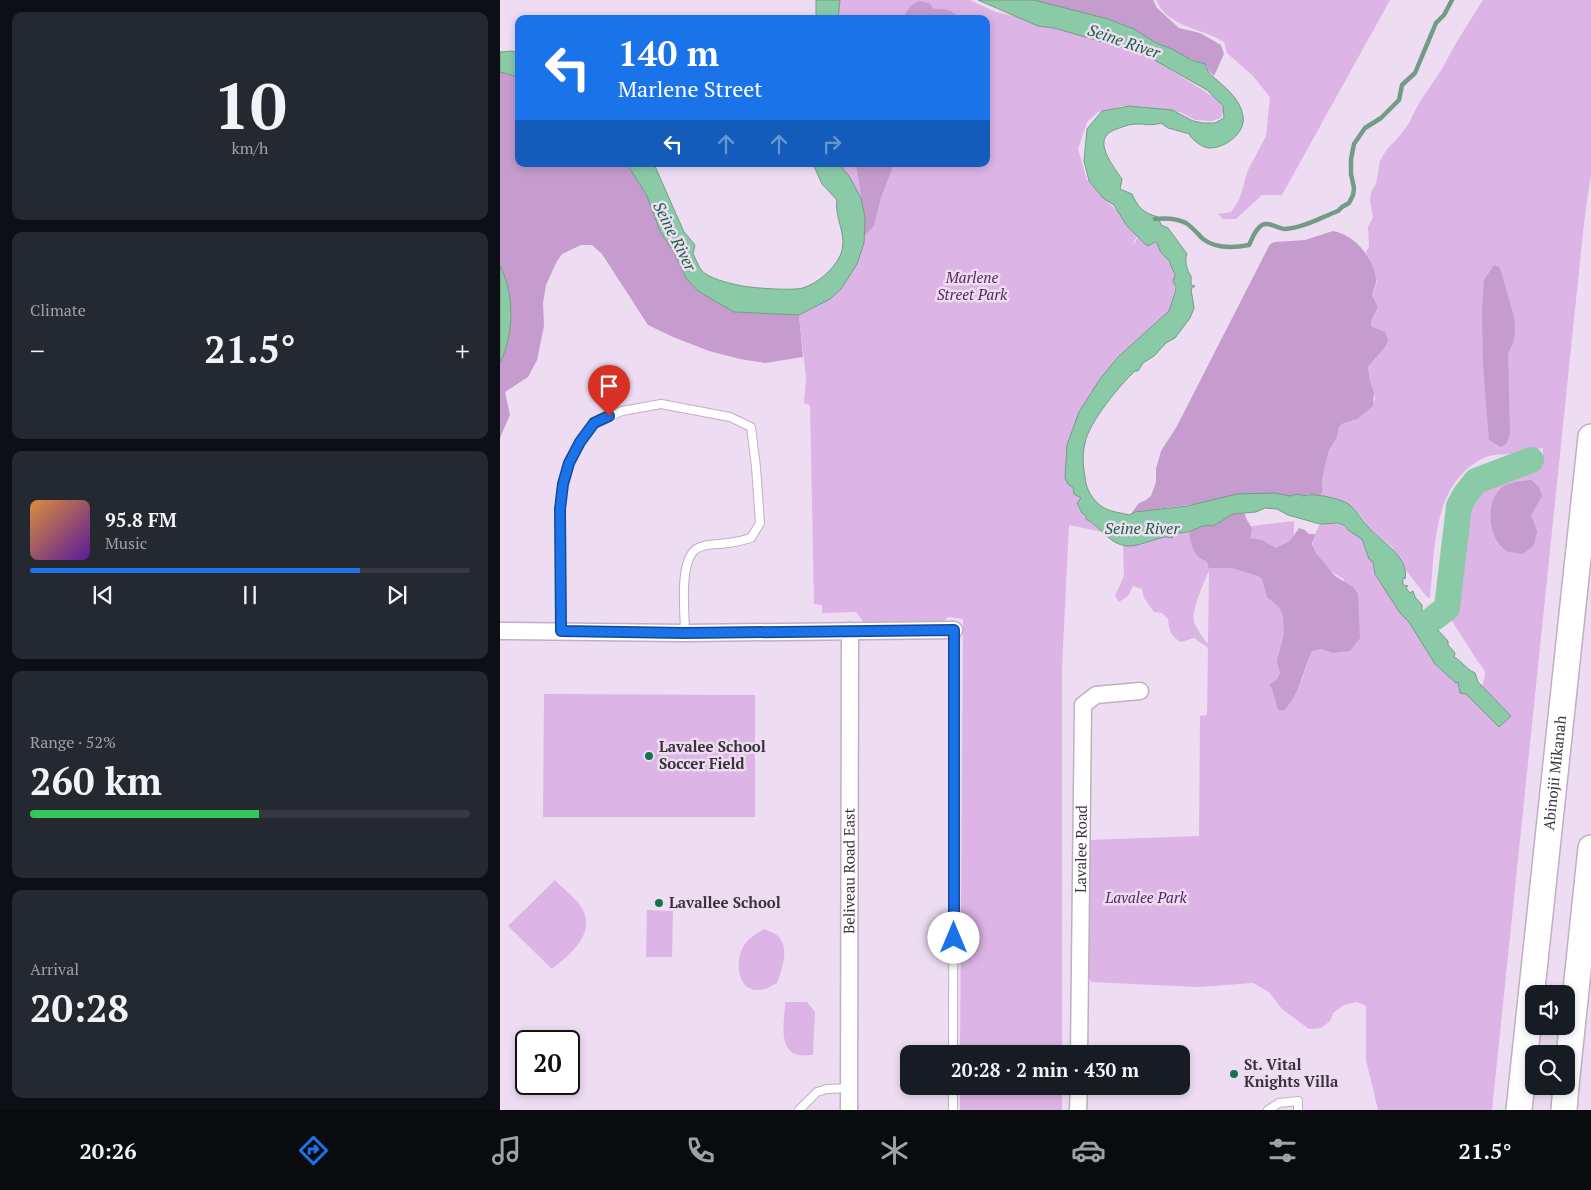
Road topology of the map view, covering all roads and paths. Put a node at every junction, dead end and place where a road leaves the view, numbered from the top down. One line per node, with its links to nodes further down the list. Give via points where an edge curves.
1 (1591, 437): 22 (main road, Abinojii Mikanah)
2 (954, 630): 5 (street); 9 (lane)
3 (500, 631): 4 (street)
4 (561, 631): 6 (street); 6 (lane, via 560,509 569,463 594,423 622,411 661,404 730,417 751,427 756,467 760,523 751,538 706,545 696,549 687,561)
5 (850, 631): 6 (street); 12 (street, Beliveau Road East)
6 (685, 633)
7 (1140, 691): 10 (street, Lavalee Road, via 1096,696 1083,705)
8 (1591, 848): 11 (main road)
9 (953, 1045)
10 (1079, 1045)
11 (1570, 1045)
12 (850, 1088): 16 (lane, via 817,1092); 17 (street, Beliveau Road East)
13 (953, 1095): 18 (lane)
14 (1079, 1095): 19 (street)
15 (1565, 1095): 23 (main road)
16 (799, 1110)
17 (849, 1110)
18 (953, 1110)
19 (1078, 1110)
20 (1268, 1110): 21 (lane, via 1278,1103 1298,1101)
21 (1298, 1110)
22 (1519, 1110)
23 (1564, 1110)

